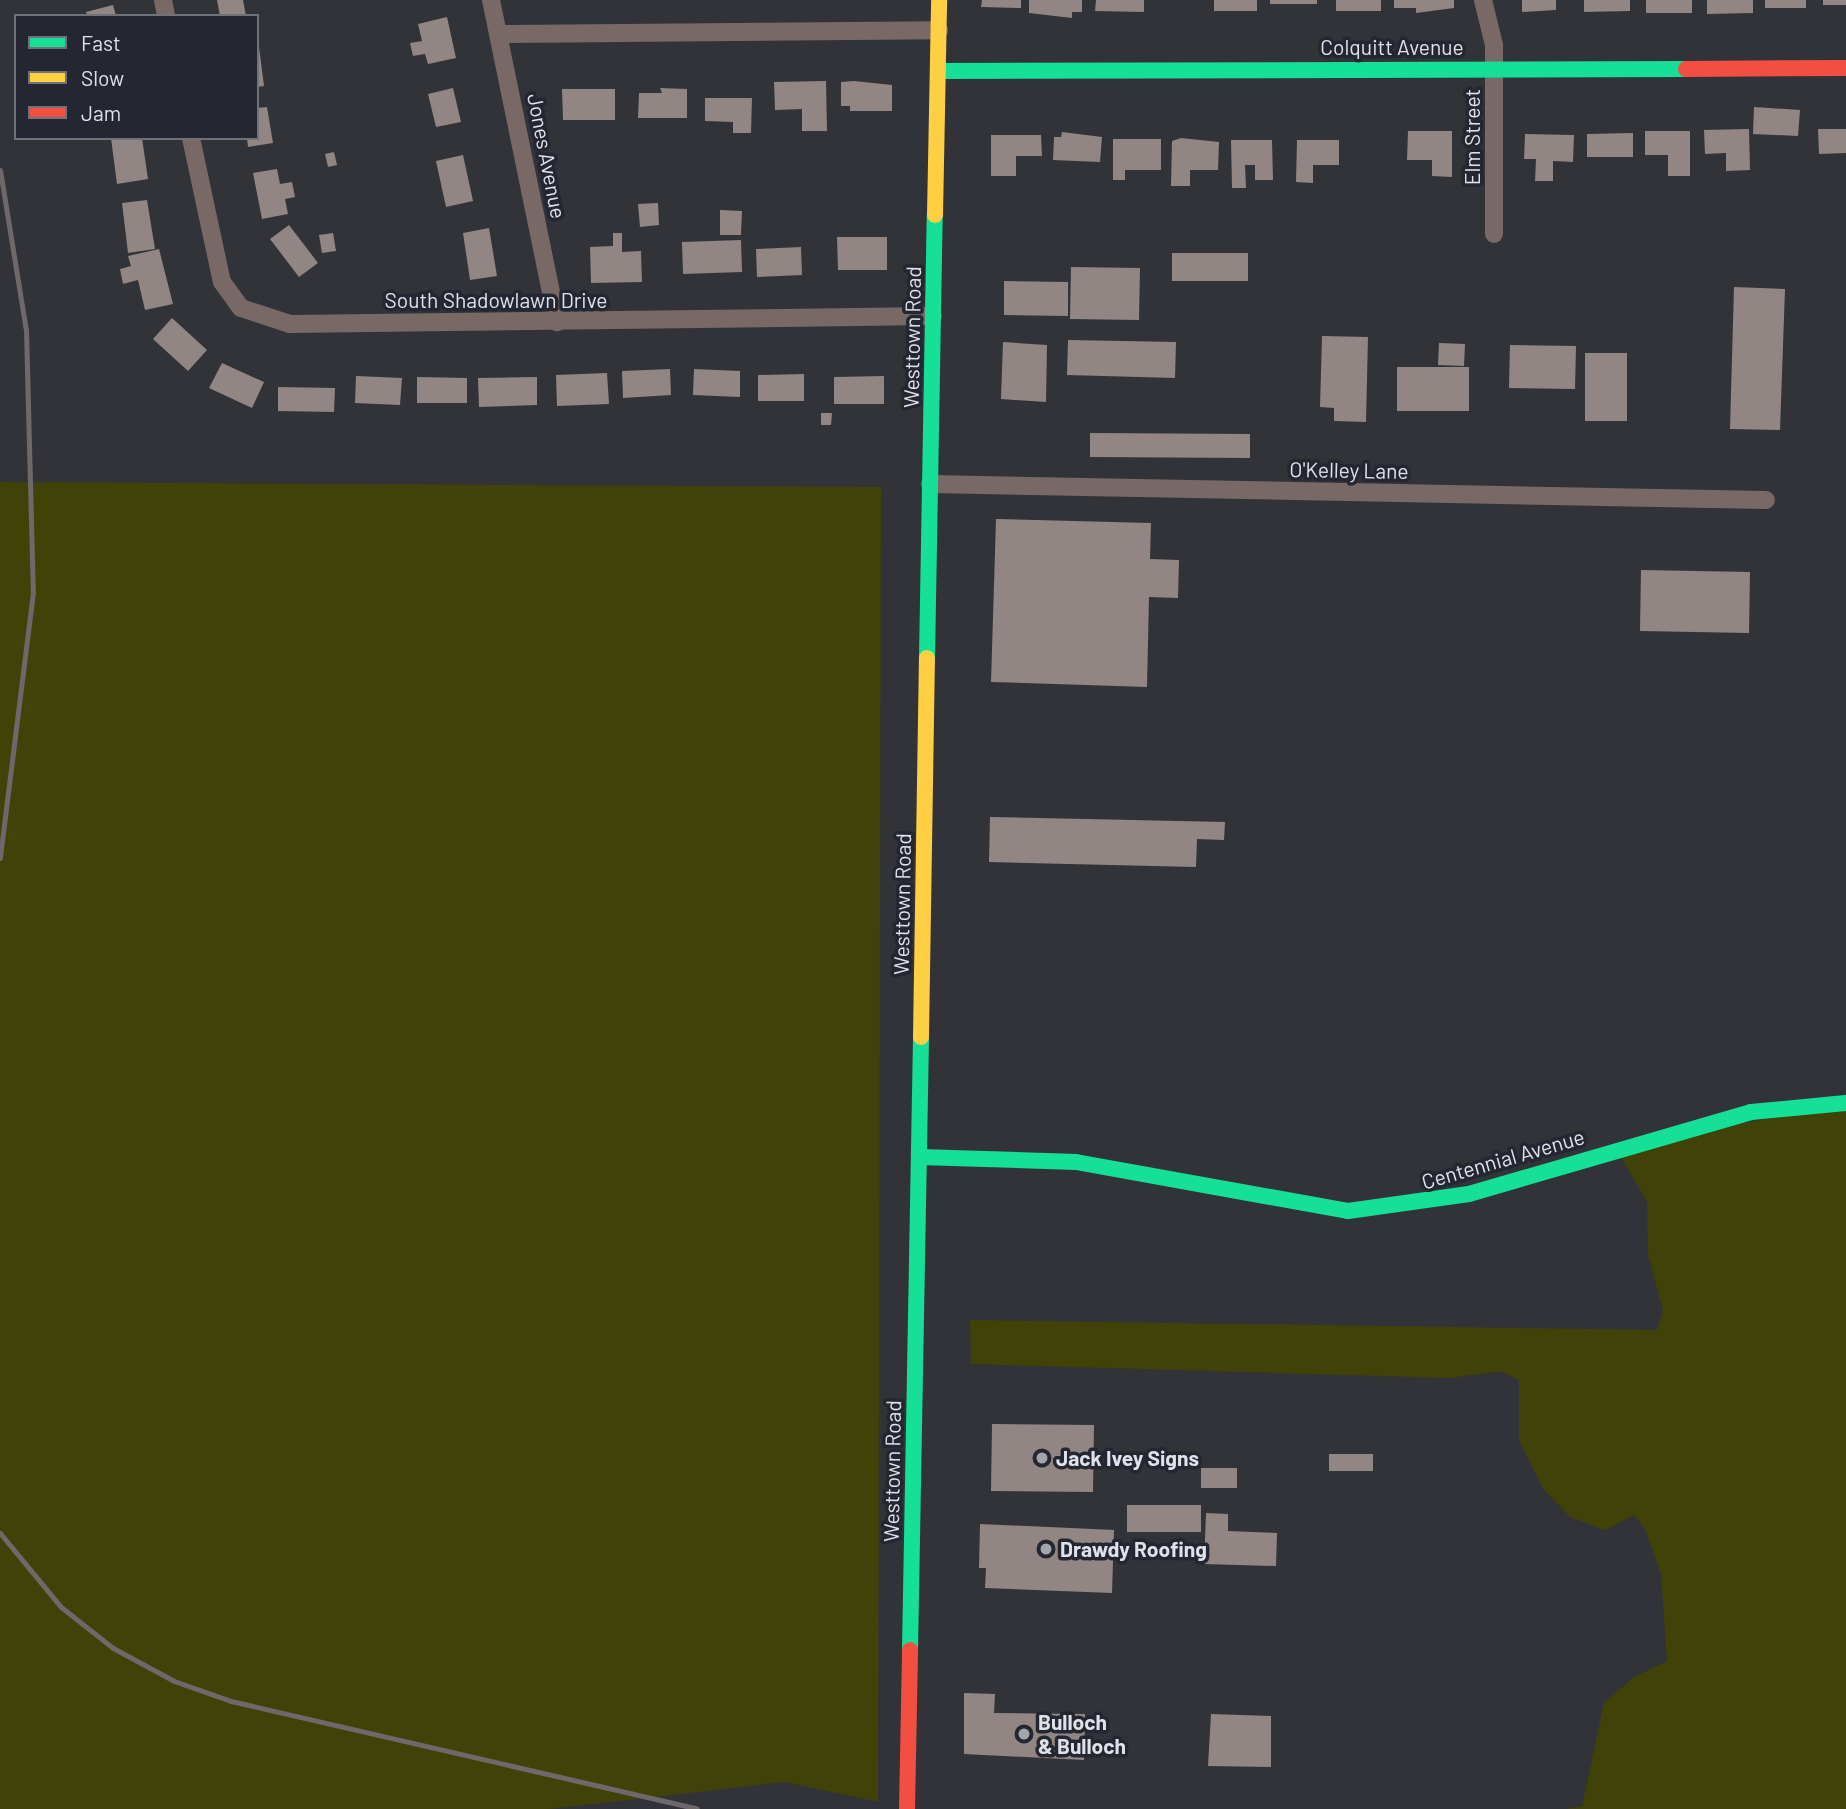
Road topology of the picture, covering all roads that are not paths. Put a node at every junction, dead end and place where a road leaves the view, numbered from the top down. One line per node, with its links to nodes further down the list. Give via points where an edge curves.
1 (491, 0): 5 (street, Jones Avenue)
2 (939, 0): 4 (street, Westtown Road)
3 (1483, 0): 7 (street, Elm Street)
4 (939, 30): 5 (street); 8 (street, Westtown Road)
5 (498, 34): 12 (street, Jones Avenue)
6 (1846, 68): 7 (street, Colquitt Avenue)
7 (1494, 69): 8 (street, Colquitt Avenue); 10 (street, Elm Street)
8 (939, 71): 11 (street, Westtown Road)
9 (191, 140): 12 (street, South Shadowlawn Drive, via 222,282 241,308 290,324)
10 (1494, 234)
11 (933, 316): 12 (street, South Shadowlawn Drive); 13 (street, Westtown Road)
12 (557, 322)
13 (930, 484): 14 (street, O'Kelley Lane); 16 (street, Westtown Road)
14 (1766, 500)
15 (1846, 1102): 16 (street, Centennial Avenue, via 1751,1112 1469,1194 1399,1208 1348,1211 1283,1203 1076,1162)
16 (919, 1157): 17 (street, Westtown Road)
17 (907, 1809)

